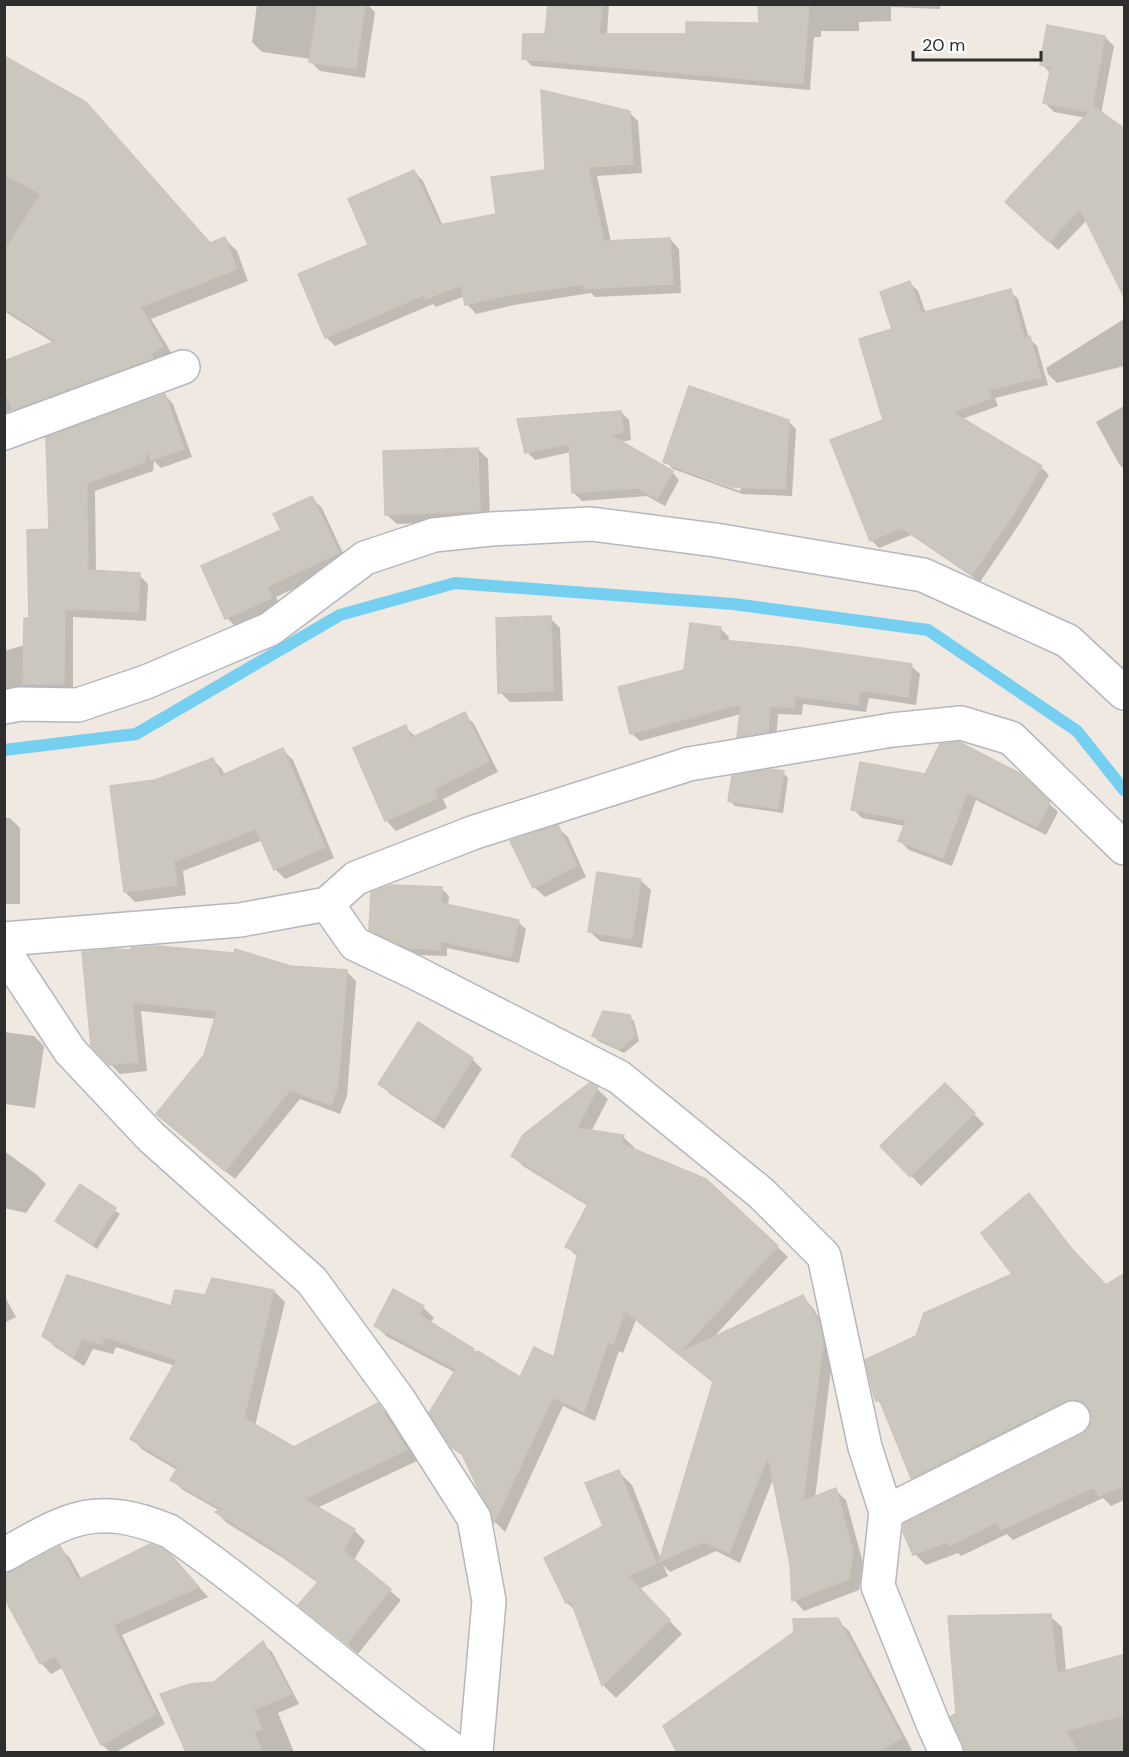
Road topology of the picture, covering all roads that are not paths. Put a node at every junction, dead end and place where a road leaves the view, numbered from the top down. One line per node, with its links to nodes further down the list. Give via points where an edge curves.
1 (183, 367): 2 (street)
2 (4, 433)
3 (1125, 693): 4 (street, via 1068,640 923,575 591,524 434,535 366,558 270,629 147,682 78,705)
4 (4, 707)
5 (1125, 848): 6 (street, via 1011,738 961,723 892,730 689,764 475,832 356,879)
6 (327, 904): 7 (street, via 240,920); 10 (street, via 355,944 619,1077 761,1193 824,1256 865,1447)
7 (4, 939)
8 (4, 951): 13 (street, via 70,1051 151,1137 312,1281 399,1400 474,1518 489,1601)
9 (1073, 1418): 10 (street)
10 (885, 1512): 14 (street, via 879,1586)
11 (4, 1555): 12 (street, via 58,1525 86,1517 113,1515 142,1520 169,1531)
12 (456, 1752)
13 (476, 1752)
14 (946, 1752)

